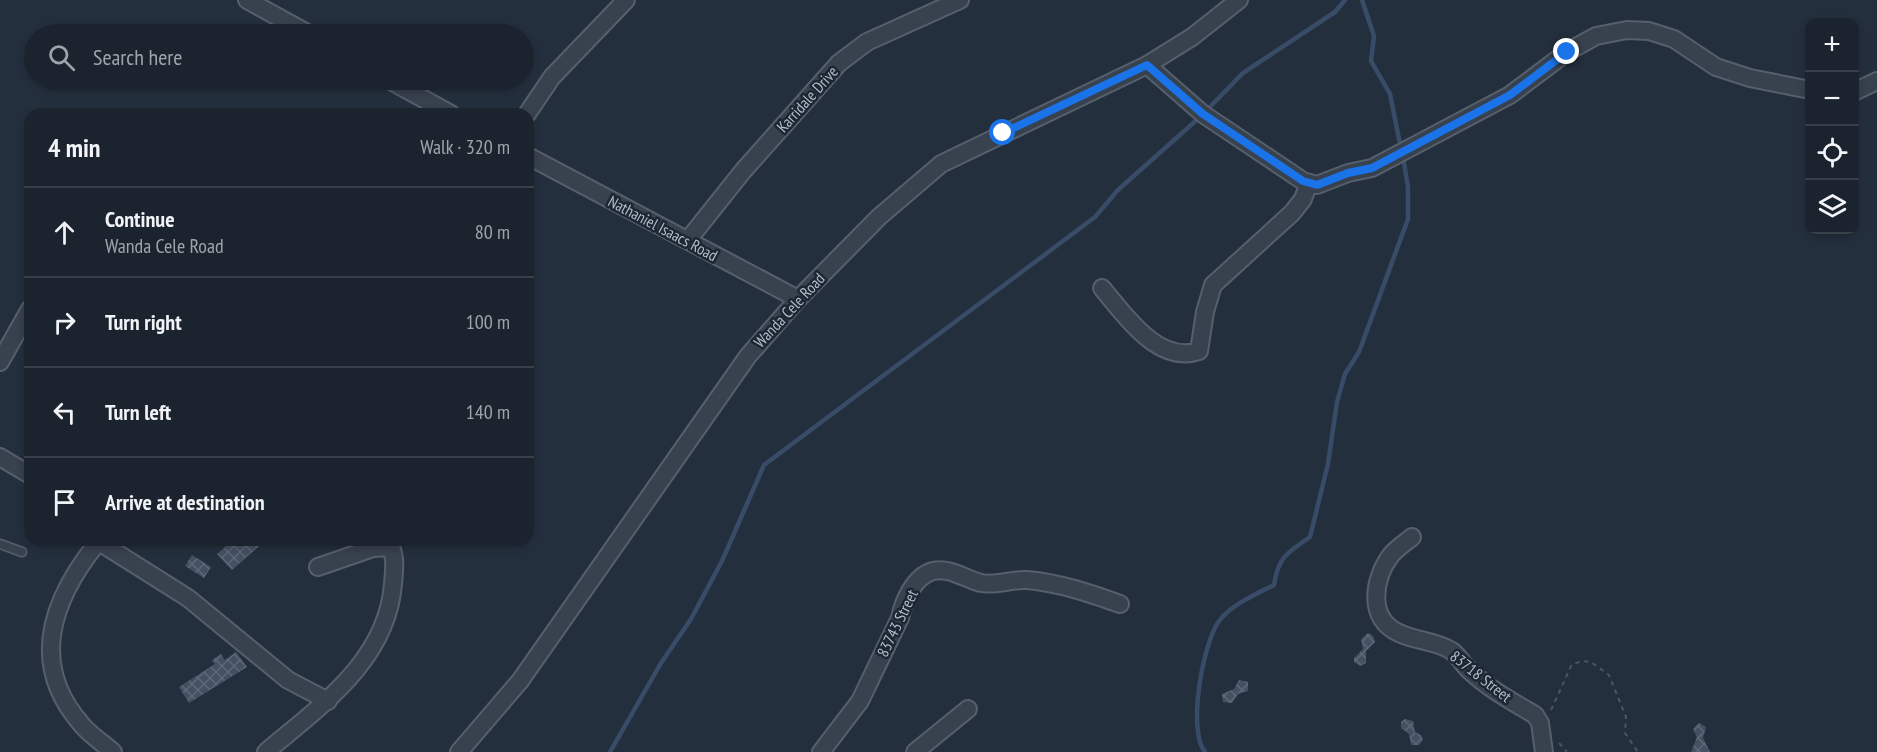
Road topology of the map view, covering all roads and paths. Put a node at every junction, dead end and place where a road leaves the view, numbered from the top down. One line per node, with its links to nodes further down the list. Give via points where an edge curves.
1 (247, 0): 5 (street)
2 (626, 0): 12 (street, via 552,77)
3 (960, 0): 15 (street, Karridale Drive, via 867,42 839,63)
4 (1239, 0): 6 (street, Wanda Cele Road, via 1192,37)
5 (291, 24)
6 (1147, 65): 14 (street, via 1203,114); 17 (street, Wanda Cele Road, via 941,164 879,217)
7 (1877, 81): 10 (street)
8 (1805, 89): 14 (street, via 1716,67 1674,39 1649,31 1627,30 1596,36 1567,52 1510,95 1372,168 1317,185)
9 (407, 90): 11 (street)
10 (1859, 90)
11 (440, 108)
12 (531, 108)
13 (534, 159): 15 (street, Nathaniel Isaacs Road)
14 (1309, 183): 16 (street, via 1304,198 1292,213 1214,285 1199,351 1183,353 1163,348 1144,336)
15 (688, 240): 17 (street, Nathaniel Isaacs Road)
16 (1102, 288)
17 (798, 299): 35 (street, Wanda Cele Road, via 748,356 520,681)
18 (24, 320): 19 (street)
19 (0, 362)
20 (0, 458): 21 (street)
21 (24, 472)
22 (1412, 537): 38 (street, 83718 Street, via 1392,553 1383,568 1376,602 1378,615 1397,633 1452,651 1480,680 1535,715)
23 (0, 544): 26 (lane)
24 (94, 546): 33 (street, via 58,609 50,656 61,695 82,725)
25 (105, 546): 29 (street, via 188,598 288,680)
26 (22, 552)
27 (318, 567): 29 (street, via 383,546 391,547 394,554 393,594 377,640 353,676)
28 (1120, 604): 36 (street, 83743 Street, via 1041,582 1010,580 988,584 944,571 928,573 903,605 860,701)
29 (328, 701): 34 (street)
30 (969, 709): 37 (street)
31 (1548, 719): 40 (path, via 1572,664 1591,663 1609,675 1626,717 1626,734)
32 (1558, 743): 39 (path)
33 (113, 752)
34 (266, 752)
35 (459, 752)
36 (821, 752)
37 (915, 752)
38 (1544, 752)
39 (1567, 752)
40 (1638, 752)

